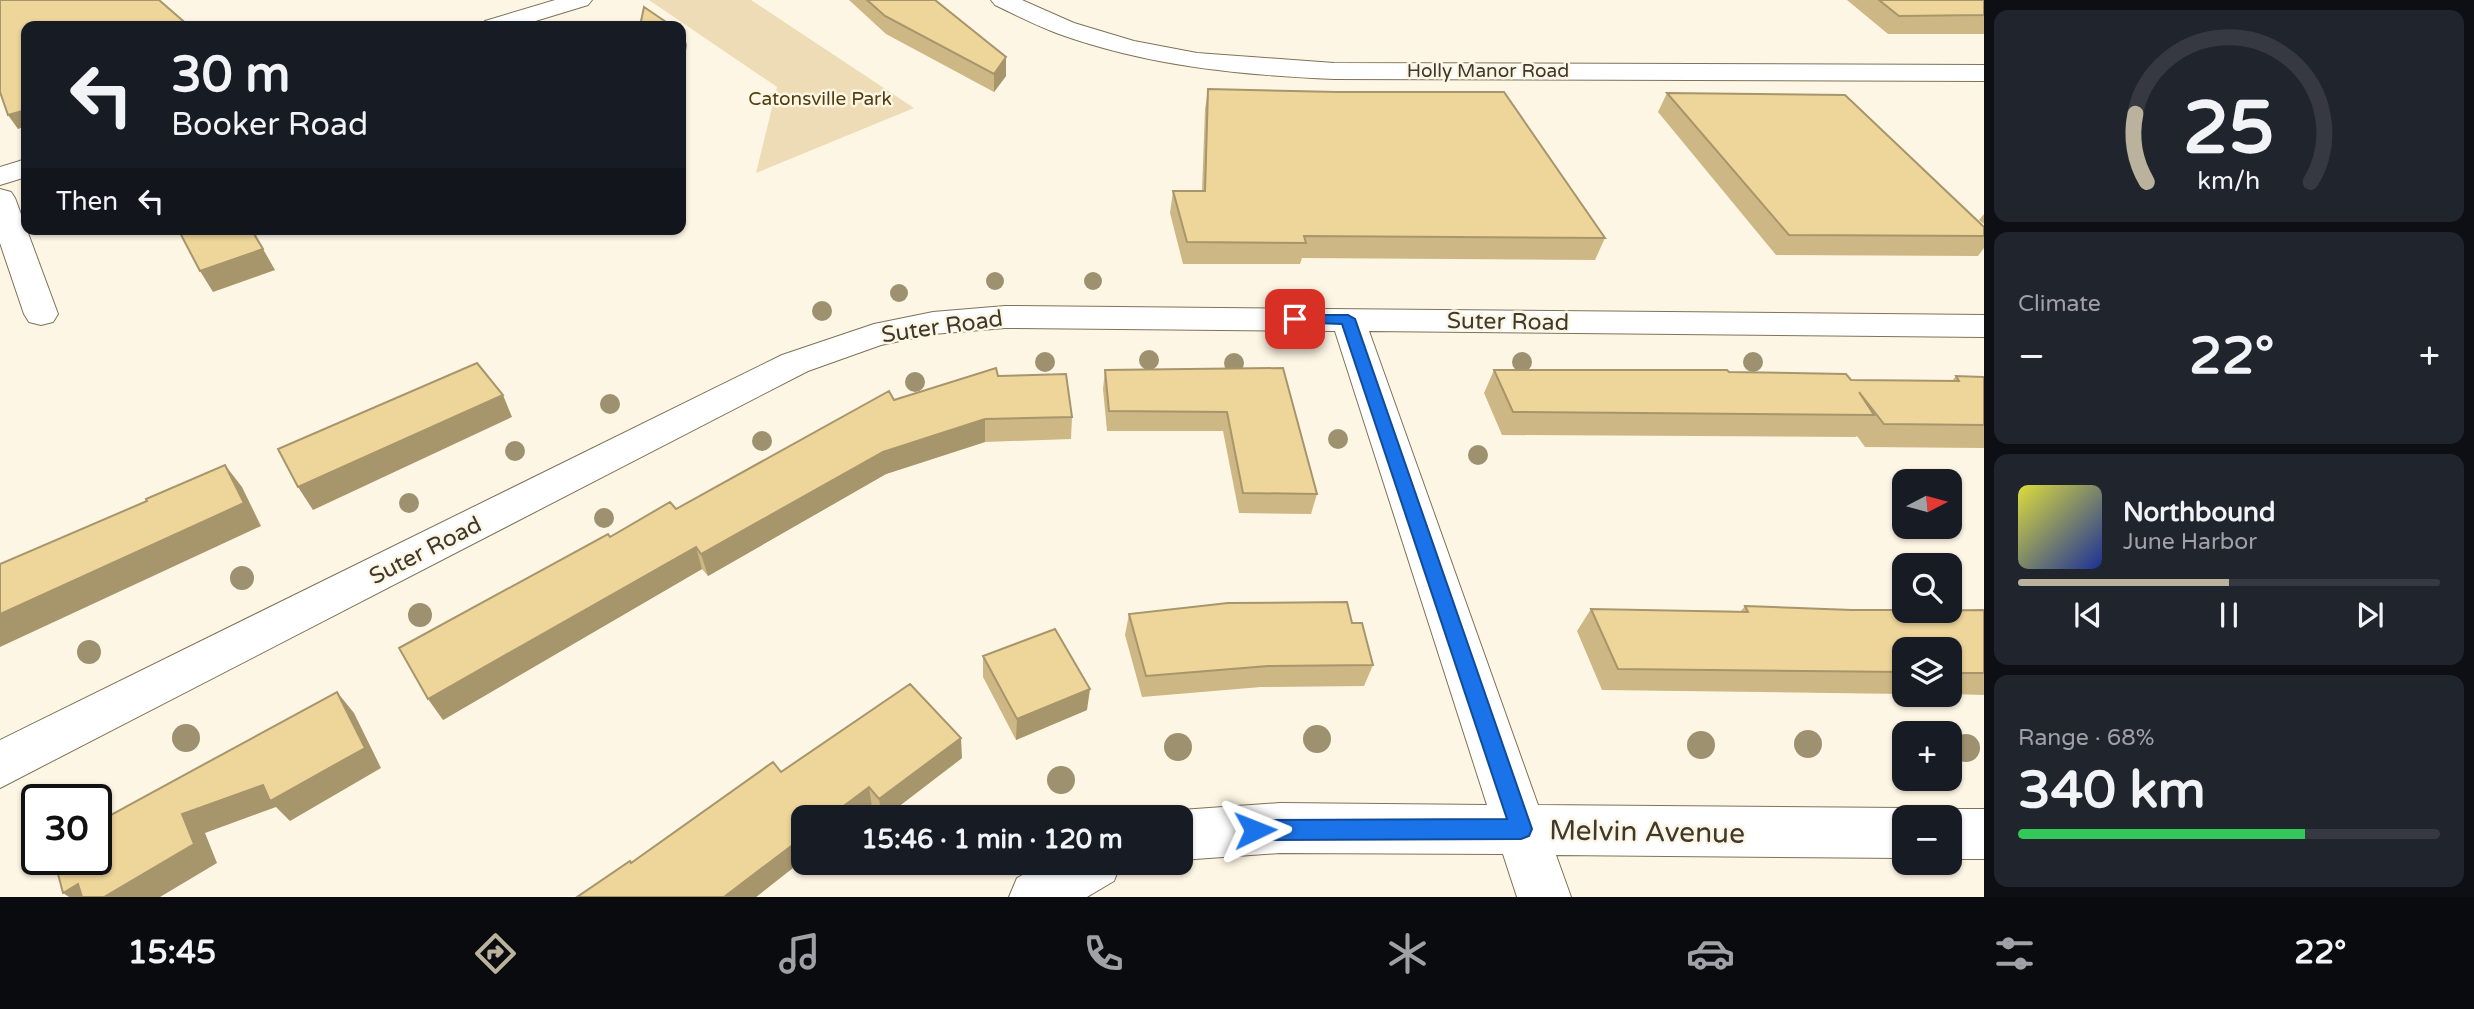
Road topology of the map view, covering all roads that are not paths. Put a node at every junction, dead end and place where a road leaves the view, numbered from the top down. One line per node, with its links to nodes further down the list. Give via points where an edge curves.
1 (580, 0): 3 (street)
2 (1003, 0): 4 (street, Holly Manor Road, via 1038,19 1130,49 1265,67)
3 (511, 21)
4 (1984, 73)
5 (21, 170): 6 (street)
6 (0, 176)
7 (0, 198): 8 (street)
8 (41, 314)
9 (1348, 319): 10 (street, Suter Road); 11 (street, Suter Road, via 1005,317 933,323 874,335 795,363); 12 (street)
10 (1984, 326)
11 (0, 765)
12 (1521, 829): 13 (street, Melvin Avenue, via 1280,828); 14 (street, Melvin Avenue); 19 (street)
13 (1193, 834)
14 (1892, 834)
15 (1962, 834): 16 (street)
16 (1984, 834)
17 (1074, 875): 18 (street)
18 (1036, 897)
19 (1544, 897)

